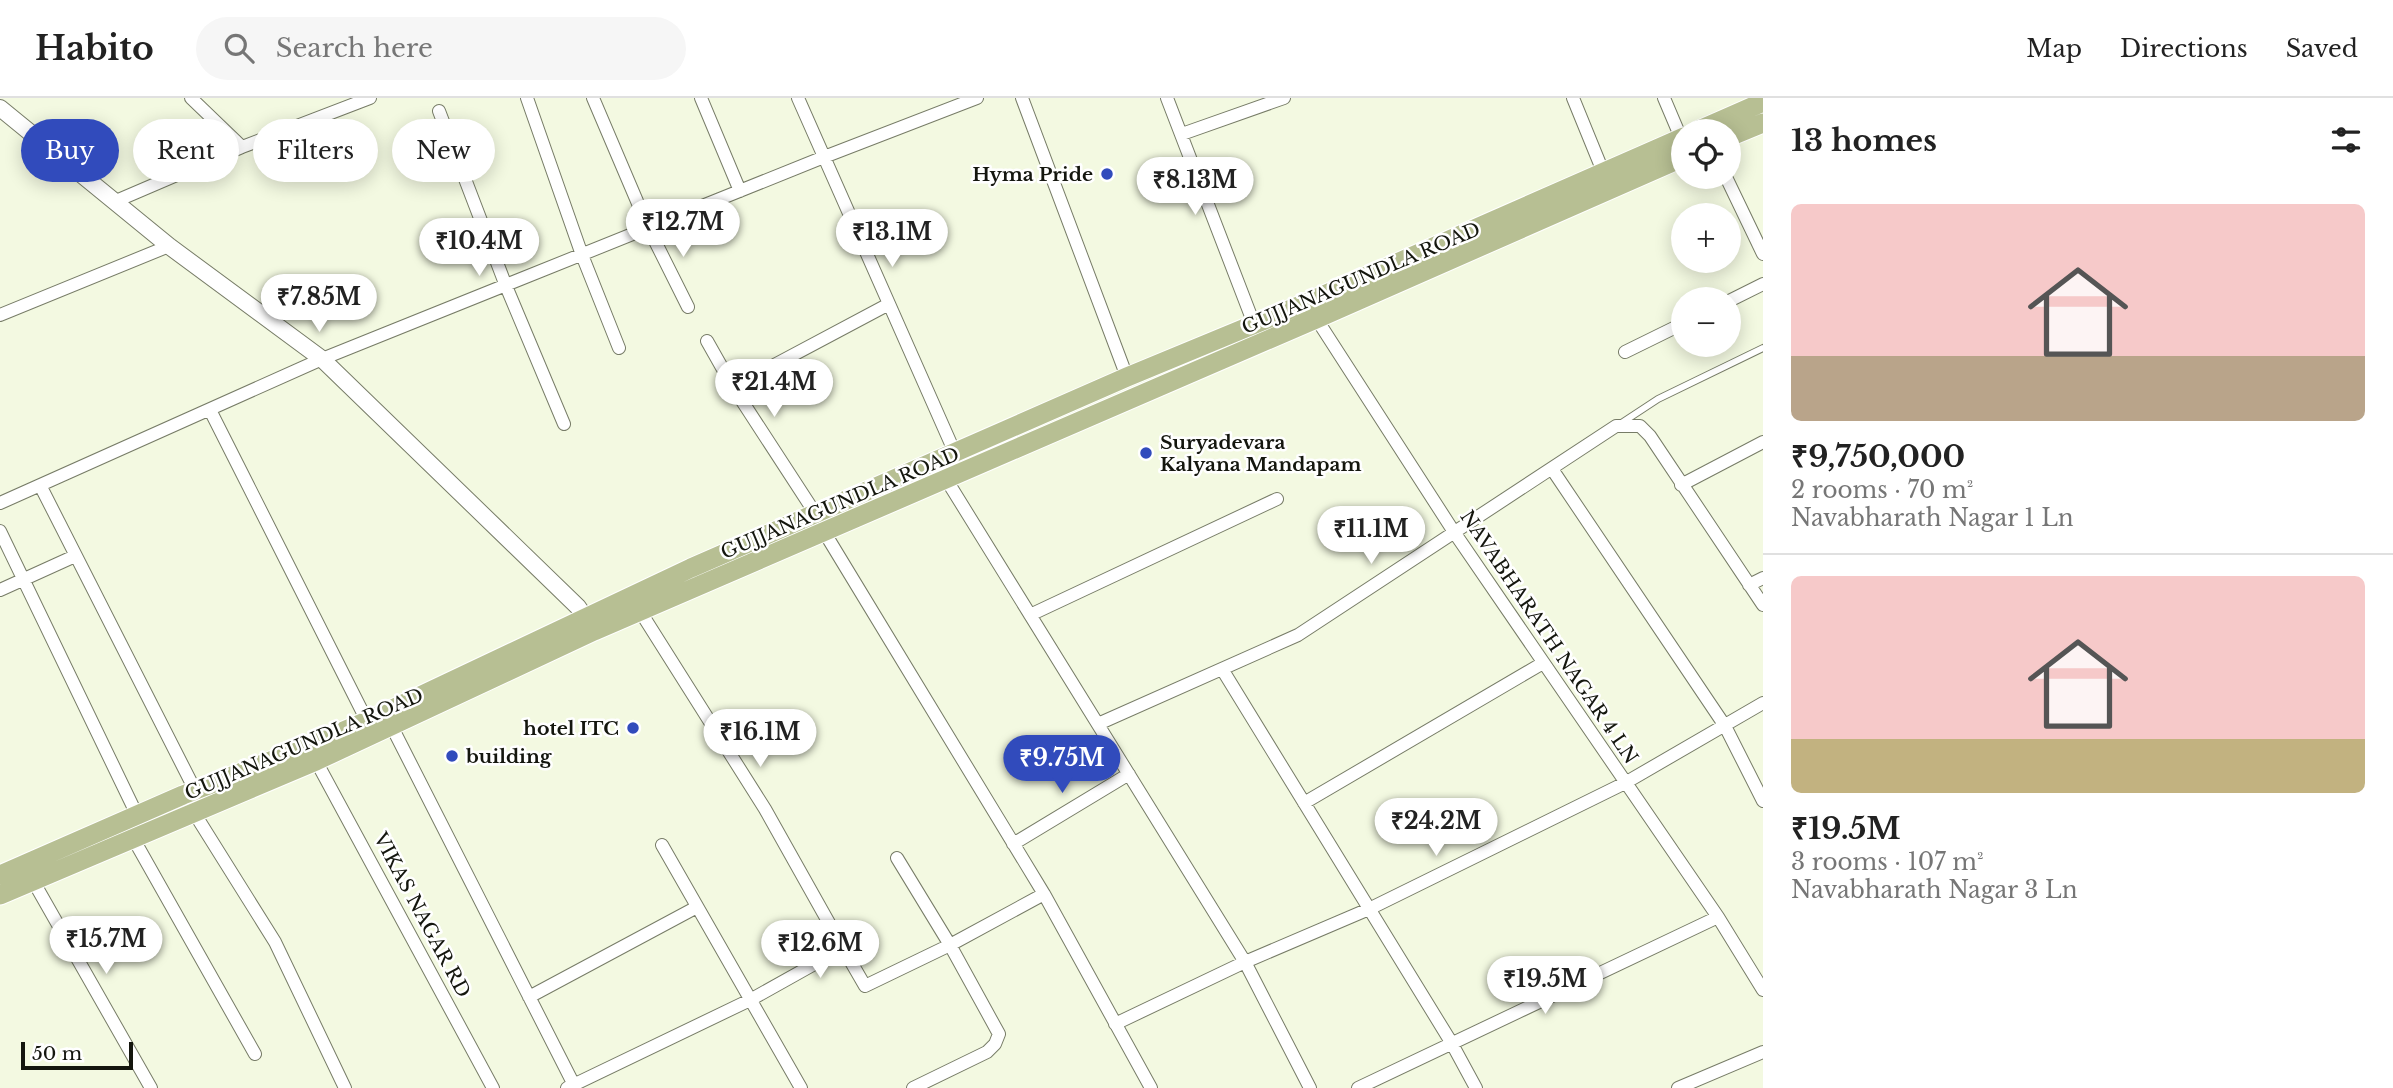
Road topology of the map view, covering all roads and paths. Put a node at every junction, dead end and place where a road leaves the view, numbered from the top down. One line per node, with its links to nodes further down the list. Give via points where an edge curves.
1 (191, 98): 21 (street)
2 (370, 98): 21 (street)
3 (527, 98): 31 (street)
4 (593, 98): 28 (street)
5 (701, 98): 26 (street)
6 (797, 98): 23 (street)
7 (977, 98): 23 (street)
8 (1022, 98): 46 (street)
9 (1167, 98): 19 (street)
10 (1284, 98): 19 (street)
11 (1573, 98): 24 (street)
12 (1664, 98): 16 (street)
13 (1759, 107): 17 (main road, GUJJANAGUNDLA ROAD); 18 (main road, GUJJANAGUNDLA ROAD)
14 (0, 108): 27 (street)
15 (439, 111): 33 (street)
16 (1679, 119)
17 (1732, 119)
18 (1741, 125)
19 (1182, 134): 39 (street)
20 (1671, 146): 24 (main road, GUJJANAGUNDLA ROAD)
21 (242, 147): 27 (street)
22 (1671, 147): 37 (main road, GUJJANAGUNDLA ROAD)
23 (824, 157): 26 (street); 35 (street)
24 (1604, 174): 37 (main road, GUJJANAGUNDLA ROAD)
25 (1732, 189): 30 (street)
26 (740, 191): 28 (street)
27 (116, 201): 29 (street)
28 (648, 227): 31 (street); 36 (street)
29 (169, 246): 38 (street); 45 (street)
30 (1763, 254)
31 (582, 255): 33 (street); 42 (street)
32 (1763, 284): 34 (street)
33 (506, 286): 45 (street); 49 (street)
34 (1741, 295)
35 (889, 304): 47 (street); 52 (street)
36 (688, 307)
37 (1312, 311): 39 (main road, GUJJANAGUNDLA ROAD); 54 (main road, GUJJANAGUNDLA ROAD); 61 (street, NAVABHARATH NAGAR 4 LN)
38 (0, 315)
39 (1254, 324): 46 (main road, GUJJANAGUNDLA ROAD)
40 (1671, 329): 44 (street)
41 (707, 341): 47 (street)
42 (619, 348)
43 (1763, 348): 50 (lane, via 1658,399)
44 (1625, 352)
45 (322, 359): 48 (street); 70 (street)
46 (1128, 377): 52 (main road, GUJJANAGUNDLA ROAD)
47 (733, 387): 59 (street)
48 (210, 410): 55 (street); 74 (street)
49 (564, 424)
50 (1616, 426): 53 (street); 56 (street, via 1640,426)
51 (1763, 442): 56 (street)
52 (955, 453): 59 (main road, GUJJANAGUNDLA ROAD)
53 (1552, 469): 61 (street); 76 (street)
54 (946, 479): 59 (main road, GUJJANAGUNDLA ROAD); 69 (street)
55 (40, 485): 58 (street); 62 (street)
56 (1681, 485): 65 (street)
57 (1277, 499): 69 (street)
58 (0, 503)
59 (819, 522): 68 (main road, GUJJANAGUNDLA ROAD); 70 (main road, GUJJANAGUNDLA ROAD); 87 (street)
60 (0, 531): 64 (street)
61 (1454, 531): 71 (street, NAVABHARATH NAGAR 4 LN); 72 (street, via 1298,635)
62 (75, 556): 64 (street); 81 (street)
63 (1763, 578): 65 (street)
64 (23, 579): 66 (street); 85 (street)
65 (1749, 585): 67 (street)
66 (0, 590)
67 (1763, 605)
68 (640, 611): 70 (main road, GUJJANAGUNDLA ROAD); 98 (street, via 765,809)
69 (1030, 615): 75 (street)
70 (589, 624): 74 (main road, GUJJANAGUNDLA ROAD); 77 (main road, GUJJANAGUNDLA ROAD)
71 (1543, 663): 80 (street, NAVABHARATH NAGAR 4 LN); 83 (street)
72 (1222, 669): 75 (street); 83 (street)
73 (1763, 703): 76 (street)
74 (368, 720): 81 (main road, GUJJANAGUNDLA ROAD)
75 (1098, 724): 79 (street)
76 (1725, 726): 80 (street); 82 (street)
77 (392, 727): 78 (main road, GUJJANAGUNDLA ROAD); 101 (street)
78 (316, 761): 84 (main road, GUJJANAGUNDLA ROAD); 110 (street, VIKAS NAGAR RD)
79 (1129, 774): 87 (street); 99 (street)
80 (1625, 783): 95 (street); 96 (street, NAVABHARATH NAGAR 4 LN)
81 (189, 793): 84 (street); 85 (main road, GUJJANAGUNDLA ROAD)
82 (1763, 802)
83 (1304, 803): 95 (street)
84 (192, 813): 86 (main road, GUJJANAGUNDLA ROAD); 109 (street, via 275,942)
85 (137, 816): 90 (main road, GUJJANAGUNDLA ROAD)
86 (133, 838): 91 (main road, GUJJANAGUNDLA ROAD); 106 (street)
87 (1013, 844): 92 (street)
88 (662, 845): 94 (street)
89 (897, 858): 97 (street)
90 (0, 875)
91 (32, 879): 93 (main road, GUJJANAGUNDLA ROAD); 108 (street)
92 (1044, 894): 97 (street); 103 (street)
93 (0, 895)
94 (697, 907): 101 (street); 102 (street)
95 (1370, 909): 99 (street); 104 (street)
96 (1718, 916): 100 (street, NAVABHARATH NAGAR 4 LN); 104 (street)
97 (950, 946): 98 (street, via 865,986); 112 (street, via 999,1034 986,1052)
98 (844, 948): 102 (street)
99 (1245, 962): 103 (street); 114 (street)
100 (1763, 990)
101 (529, 998): 107 (street)
102 (750, 1000): 107 (street); 111 (street)
103 (1115, 1024): 113 (street)
104 (1451, 1042): 115 (street); 116 (street)
105 (1763, 1052): 117 (street)
106 (255, 1054)
107 (571, 1086)
108 (151, 1088)
109 (345, 1088)
110 (493, 1088)
111 (801, 1088)
112 (913, 1088)
113 (1150, 1088)
114 (1310, 1088)
115 (1358, 1088)
116 (1476, 1088)
117 (1678, 1088)

